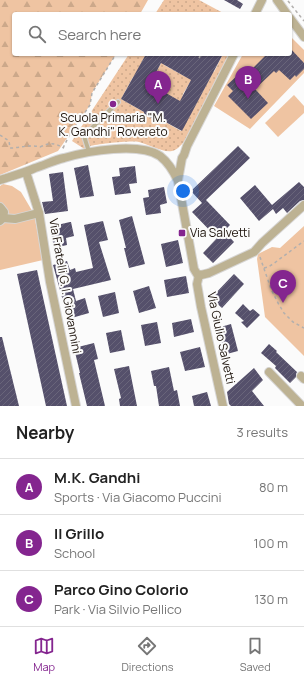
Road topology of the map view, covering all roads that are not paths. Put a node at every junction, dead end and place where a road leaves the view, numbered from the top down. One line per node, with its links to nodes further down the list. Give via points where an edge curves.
1 (262, 0): 3 (street)
2 (276, 0): 4 (street)
3 (256, 12)
4 (285, 12)
5 (292, 21): 6 (street)
6 (304, 38)
7 (233, 56): 11 (street)
8 (118, 102): 9 (lane, via 84,136)
9 (89, 153): 10 (street, via 136,149); 12 (street, via 63,158)
10 (161, 157): 11 (street, via 172,160); 14 (street, Via Giulio Salvetti, via 172,168)
11 (182, 158): 14 (street)
12 (26, 172): 13 (street); 17 (street, Via Fratelli G. I. Giovannini)
13 (0, 180)
14 (178, 181): 19 (street, Via Giulio Salvetti, via 194,269)
15 (304, 205): 19 (street, via 254,252 205,275)
16 (0, 207): 18 (street, via 4,212)
17 (39, 213): 18 (street); 21 (street, Via Fratelli G. I. Giovannini, via 50,282)
18 (2, 220)
19 (199, 275): 22 (street, Via Giulio Salvetti, via 197,284 201,307)
20 (269, 372): 23 (street)
21 (76, 406)
22 (223, 406)
23 (302, 406)

